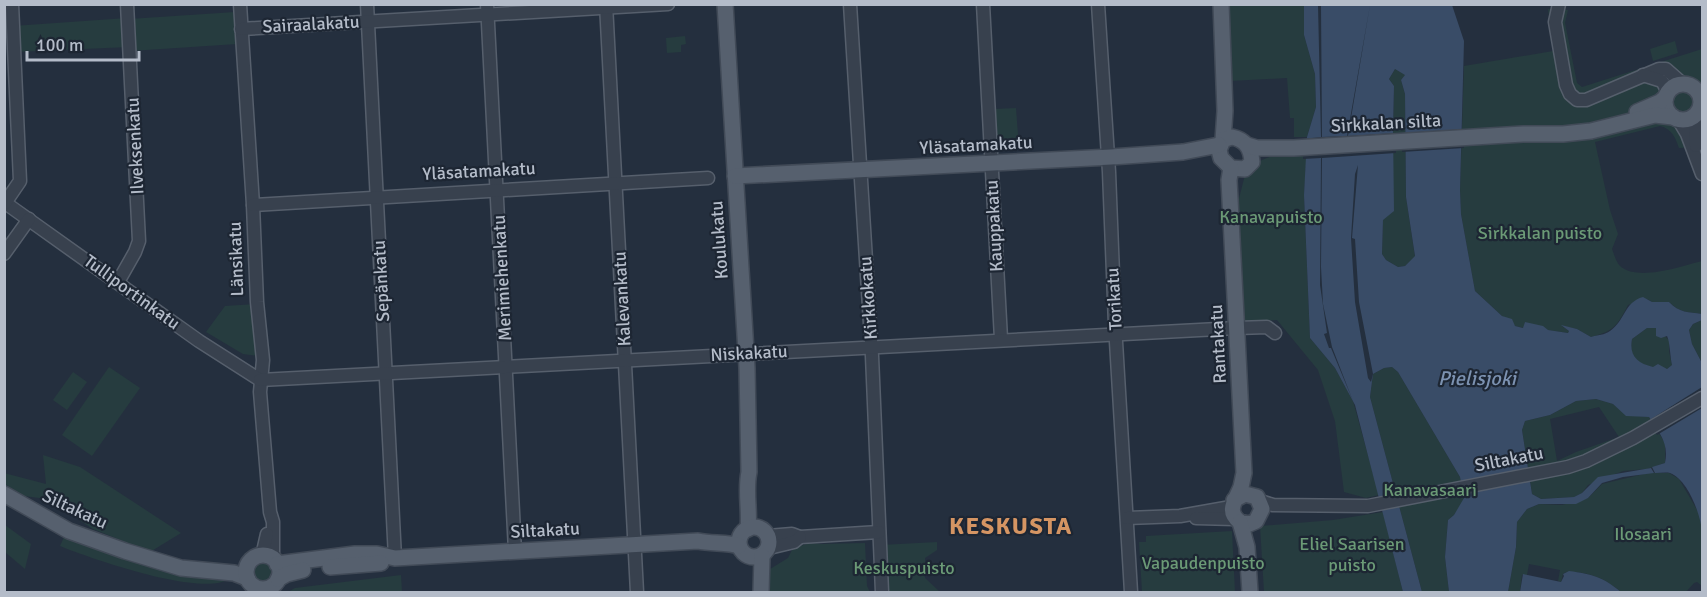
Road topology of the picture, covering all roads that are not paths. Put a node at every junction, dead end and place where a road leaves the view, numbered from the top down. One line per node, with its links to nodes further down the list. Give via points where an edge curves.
1 (12, 4): 35 (street, via 20,181)
2 (127, 4): 39 (street, Ilveksenkatu, via 139,241)
3 (240, 4): 15 (street, Länsikatu)
4 (367, 4): 14 (street, Sepänkatu)
5 (668, 4): 12 (street, Sairaalakatu)
6 (725, 4): 30 (main road, Koulukatu)
7 (850, 4): 28 (street, Kirkkokatu)
8 (983, 4): 27 (street, Kauppakatu)
9 (1098, 4): 25 (street, Torikatu)
10 (1221, 4): 20 (main road, Rantakatu)
11 (1559, 4): 16 (street, via 1555,22 1565,81 1577,100 1586,100)
12 (606, 6): 13 (street, Sairaalakatu); 32 (street, Kalevankatu)
13 (487, 9): 14 (street, Sairaalakatu); 33 (street, Merimiehenkatu)
14 (368, 21): 15 (street, Sairaalakatu); 34 (street, Sepänkatu)
15 (241, 29): 36 (street, Länsikatu)
16 (1643, 75): 17 (street, via 1666,69); 18 (street, via 1662,81)
17 (1692, 83): 18 (main road, via 1672,88); 19 (main road)
18 (1667, 95): 21 (main road, via 1668,112); 22 (main road, via 1660,102 1624,117)
19 (1701, 105): 21 (main road, via 1690,119); 29 (street, via 1695,133)
20 (1226, 111): 23 (main road, Rantakatu, via 1231,128); 26 (main road, Rantakatu)
21 (1676, 118): 22 (main road, via 1655,115 1591,131); 29 (street)
22 (1522, 134): 24 (main road, Sirkkalan silta)
23 (1243, 142): 24 (main road, via 1257,148); 26 (main road, Rantakatu, via 1251,149); 26 (main road, Yläsatamakatu, via 1227,138)
24 (1293, 148): 26 (main road)
25 (1107, 157): 26 (main road, Yläsatamakatu, via 1183,152); 27 (main road, Yläsatamakatu); 42 (street, Torikatu)
26 (1232, 157): 40 (main road, Rantakatu, via 1239,182 1231,213)
27 (992, 164): 28 (main road, Yläsatamakatu); 43 (street, Kauppakatu)
28 (860, 170): 30 (main road, Yläsatamakatu); 44 (street, Kirkkokatu)
29 (1701, 170)
30 (735, 176): 45 (main road, Koulukatu)
31 (708, 177): 32 (street, Yläsatamakatu)
32 (617, 183): 33 (street, Yläsatamakatu); 46 (street, Kalevankatu)
33 (496, 189): 34 (street, Yläsatamakatu); 47 (street, Merimiehenkatu)
34 (376, 196): 36 (street, Yläsatamakatu); 48 (street, Sepänkatu)
35 (5, 202): 37 (street, Tulliportinkatu)
36 (253, 205): 49 (street, Länsikatu)
37 (29, 219): 38 (street); 39 (street, Tulliportinkatu)
38 (4, 254)
39 (118, 282): 49 (street, Tulliportinkatu)
40 (1237, 328): 41 (street, Niskakatu, via 1267,327); 42 (street, Niskakatu); 51 (main road, Rantakatu)
41 (1275, 333)
42 (1116, 334): 43 (street, Niskakatu); 55 (street, Torikatu)
43 (1001, 339): 44 (street, Niskakatu)
44 (871, 347): 45 (street, Niskakatu); 56 (street, Kirkkokatu)
45 (746, 353): 46 (street, Niskakatu); 57 (main road, Koulukatu, via 750,472 747,484)
46 (625, 359): 47 (street, Niskakatu); 58 (street, Kalevankatu)
47 (506, 366): 48 (street, Niskakatu); 60 (street, Merimiehenkatu)
48 (386, 372): 49 (street, Niskakatu); 61 (street, Sepänkatu)
49 (261, 380): 62 (street, Länsikatu, via 270,512)
50 (1702, 398): 53 (street, Siltakatu, via 1586,461 1531,475 1368,506 1273,505)
51 (1244, 473): 53 (main road, Rantakatu); 54 (main road, Rantakatu)
52 (4, 494): 62 (main road, Siltakatu, via 69,531 141,556 182,568)
53 (1258, 509): 54 (main road, via 1249,524); 54 (main road, via 1245,494); 59 (main road)
54 (1235, 512): 55 (street); 59 (main road)
55 (1127, 518): 67 (street, Torikatu)
56 (879, 532): 57 (street, Siltakatu, via 800,537 794,542); 66 (street, Kirkkokatu)
57 (755, 542): 58 (main road, Siltakatu); 64 (main road, Koulukatu, via 751,561); 65 (main road, Koulukatu)
58 (635, 545): 60 (main road, Siltakatu); 63 (street, Kalevankatu)
59 (1247, 548): 68 (main road)
60 (515, 551): 61 (main road, Siltakatu)
61 (395, 558): 62 (main road, Siltakatu, via 355,554)
62 (265, 576)
63 (637, 592)
64 (753, 592)
65 (761, 592)
66 (882, 592)
67 (1131, 592)
68 (1250, 592)

